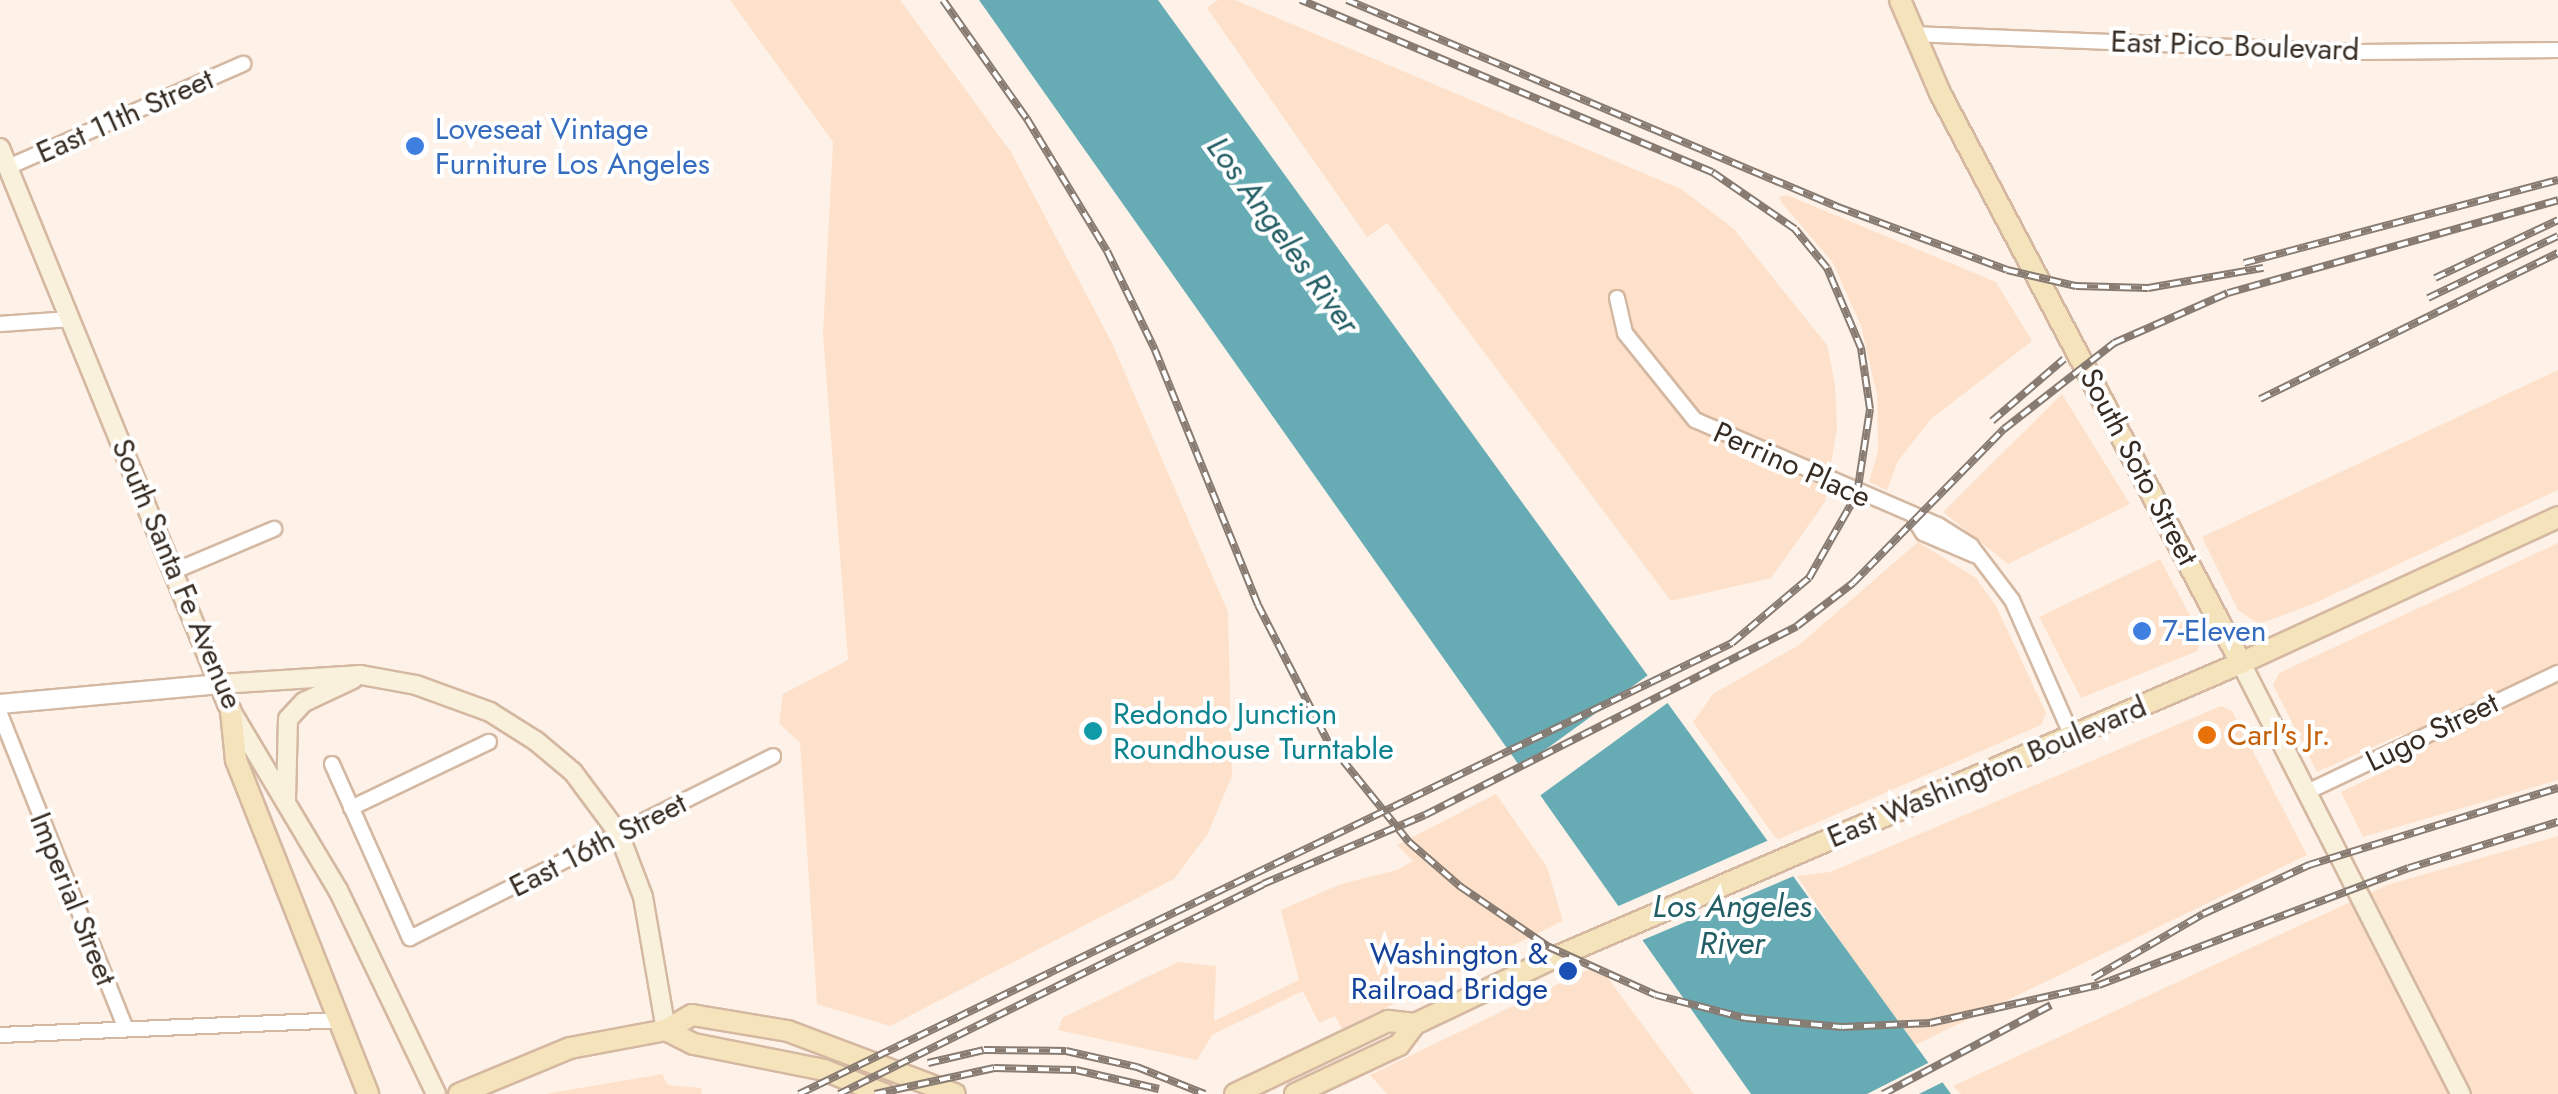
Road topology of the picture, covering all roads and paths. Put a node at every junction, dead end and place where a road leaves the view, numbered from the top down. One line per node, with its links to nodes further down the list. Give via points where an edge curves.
1 (1900, 0): 2 (main road, South Soto Street)
2 (1912, 34): 3 (street, East Pico Boulevard, via 2359,52); 13 (main road, South Soto Street)
3 (2558, 50)
4 (243, 64): 6 (street, East 11th Street)
5 (0, 148): 6 (main road, South Santa Fe Avenue)
6 (8, 168): 8 (main road, South Santa Fe Avenue)
7 (1618, 298): 20 (street, Perrino Place, via 1625,333 1695,420 1915,520 1923,533 1974,555 2015,606)
8 (71, 319): 9 (street); 12 (main road, South Santa Fe Avenue)
9 (0, 324)
10 (2558, 517): 13 (main road, East Washington Boulevard)
11 (274, 529): 12 (street)
12 (172, 572): 16 (main road, South Santa Fe Avenue)
13 (2240, 663): 20 (main road, East Washington Boulevard); 24 (main road, South Soto Street)
14 (2558, 673): 24 (street, Lugo Street)
15 (361, 676): 16 (main road); 25 (main road, via 304,702 288,719); 27 (main road, via 446,694 514,726 573,772)
16 (220, 684): 17 (street); 18 (main road, South Santa Fe Avenue)
17 (0, 704)
18 (231, 711): 25 (main road, South Santa Fe Avenue); 28 (main road, via 236,760)
19 (0, 714): 30 (street, Imperial Street)
20 (2072, 736): 29 (main road, East Washington Boulevard)
21 (489, 742): 26 (street)
22 (773, 756): 27 (street, East 16th Street)
23 (332, 764): 26 (street)
24 (2307, 792): 40 (main road, South Soto Street)
25 (286, 801): 34 (main road, South Santa Fe Avenue, via 338,890)
26 (351, 808): 27 (street, East 16th Street, via 406,936)
27 (619, 834): 31 (main road, via 643,898)
28 (340, 1020): 30 (street); 33 (main road)
29 (1414, 1024): 38 (main road, East Washington Boulevard, via 1388,1022); 39 (main road, East Washington Boulevard, via 1399,1045)
30 (126, 1029): 32 (street)
31 (666, 1030): 35 (main road, via 570,1048); 36 (main road, via 694,1044 824,1070); 37 (main road, via 692,1015 738,1020 830,1044)
32 (0, 1035)
33 (368, 1094)
34 (436, 1094)
35 (459, 1094)
36 (884, 1094)
37 (955, 1094)
38 (1235, 1094)
39 (1295, 1094)
40 (2461, 1094)

